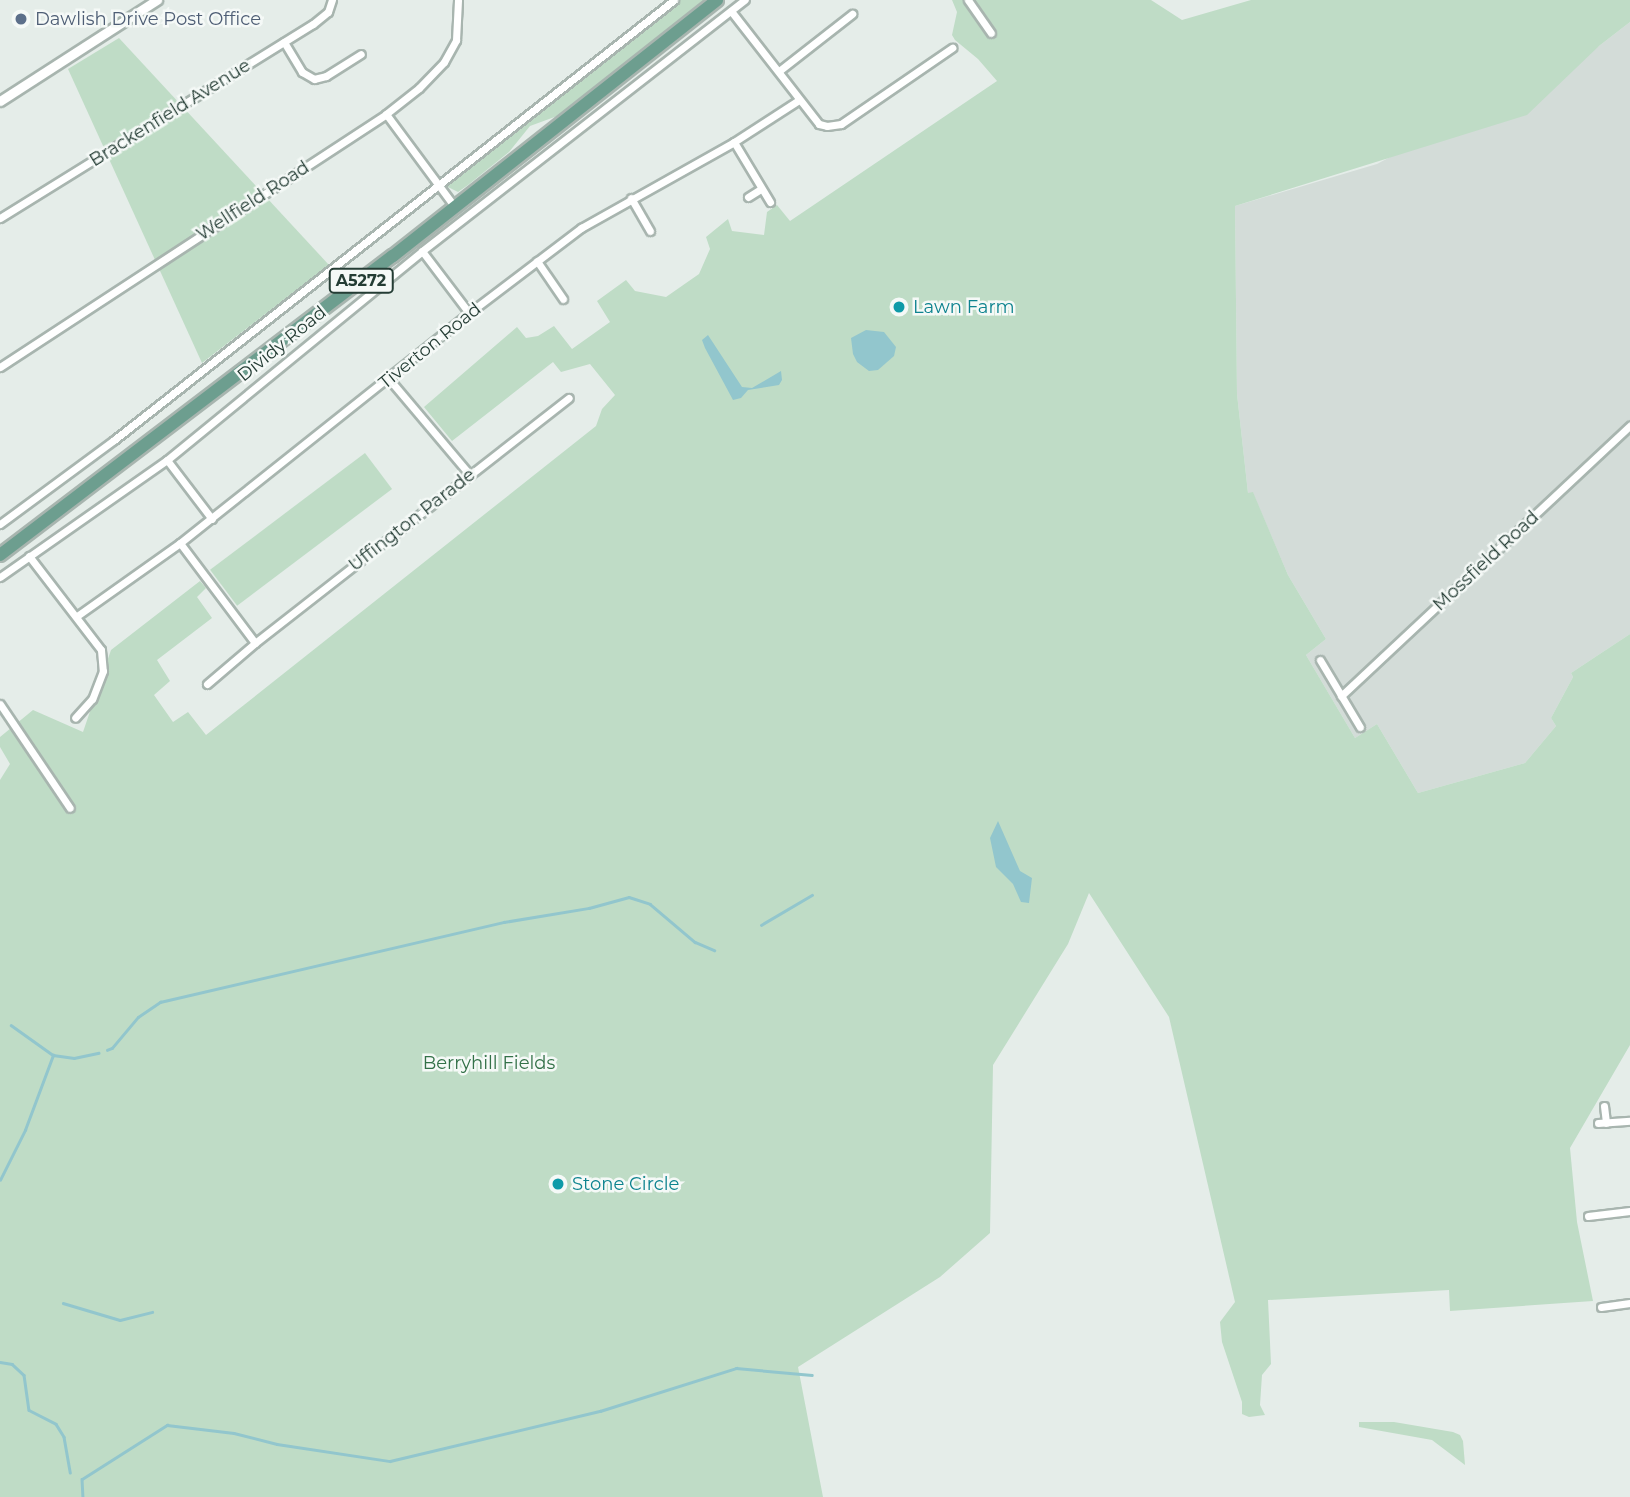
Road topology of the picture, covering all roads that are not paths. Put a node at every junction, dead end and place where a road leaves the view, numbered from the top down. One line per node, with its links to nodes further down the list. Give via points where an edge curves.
1 (157, 0): 16 (street)
2 (332, 0): 11 (street, Brackenfield Avenue, via 328,12)
3 (458, 0): 17 (street, Wellfield Road, via 456,40 444,62)
4 (674, 0): 19 (street, Dividy Road)
5 (717, 0): 24 (main road, Dividy Road / A5272)
6 (745, 0): 8 (street, Dividy Road)
7 (968, 0): 10 (street)
8 (731, 11): 14 (street); 27 (street, Dividy Road)
9 (852, 14): 14 (street)
10 (991, 33)
11 (284, 42): 13 (street, via 302,72 314,79); 25 (street, Brackenfield Avenue)
12 (952, 48): 15 (street, via 841,124 819,124)
13 (361, 54)
14 (779, 71): 15 (street)
15 (799, 100): 18 (street, Tiverton Road)
16 (0, 101)
17 (386, 114): 19 (street); 31 (street, Wellfield Road)
18 (734, 142): 20 (street); 22 (street, Tiverton Road)
19 (437, 184): 24 (street); 38 (street, Dividy Road, via 114,440)
20 (761, 189): 21 (street); 23 (street)
21 (748, 197)
22 (631, 198): 26 (street); 28 (street, Tiverton Road)
23 (770, 202)
24 (454, 206): 40 (main road, Dividy Road / A5272)
25 (0, 218)
26 (650, 230)
27 (422, 251): 30 (street); 35 (street, Dividy Road)
28 (537, 261): 29 (street); 30 (street, Tiverton Road)
29 (563, 299)
30 (469, 313): 32 (street, Tiverton Road)
31 (0, 367)
32 (389, 379): 36 (street); 37 (street, Tiverton Road)
33 (569, 398): 36 (street, Uffington Parade)
34 (1630, 426): 47 (street, Mossfield Road)
35 (167, 460): 37 (street); 41 (street, Dividy Road)
36 (470, 475): 44 (street, Uffington Parade)
37 (212, 519): 39 (street, Tiverton Road)
38 (0, 524)
39 (180, 543): 43 (street, Tiverton Road); 44 (street)
40 (0, 555)
41 (29, 556): 42 (street, Dividy Road); 43 (street)
42 (0, 577)
43 (77, 616): 49 (street, via 100,650 103,671 92,699)
44 (256, 643): 46 (street, Uffington Parade)
45 (1320, 660): 47 (street)
46 (207, 684)
47 (1341, 696): 50 (street)
48 (0, 704): 51 (street)
49 (75, 718)
50 (1360, 727)
51 (70, 808)
52 (1604, 1106): 53 (street, via 1602,1123)
53 (1630, 1121)
54 (1630, 1211): 55 (street)
55 (1588, 1216)
56 (1630, 1303): 57 (street)
57 (1601, 1307)

